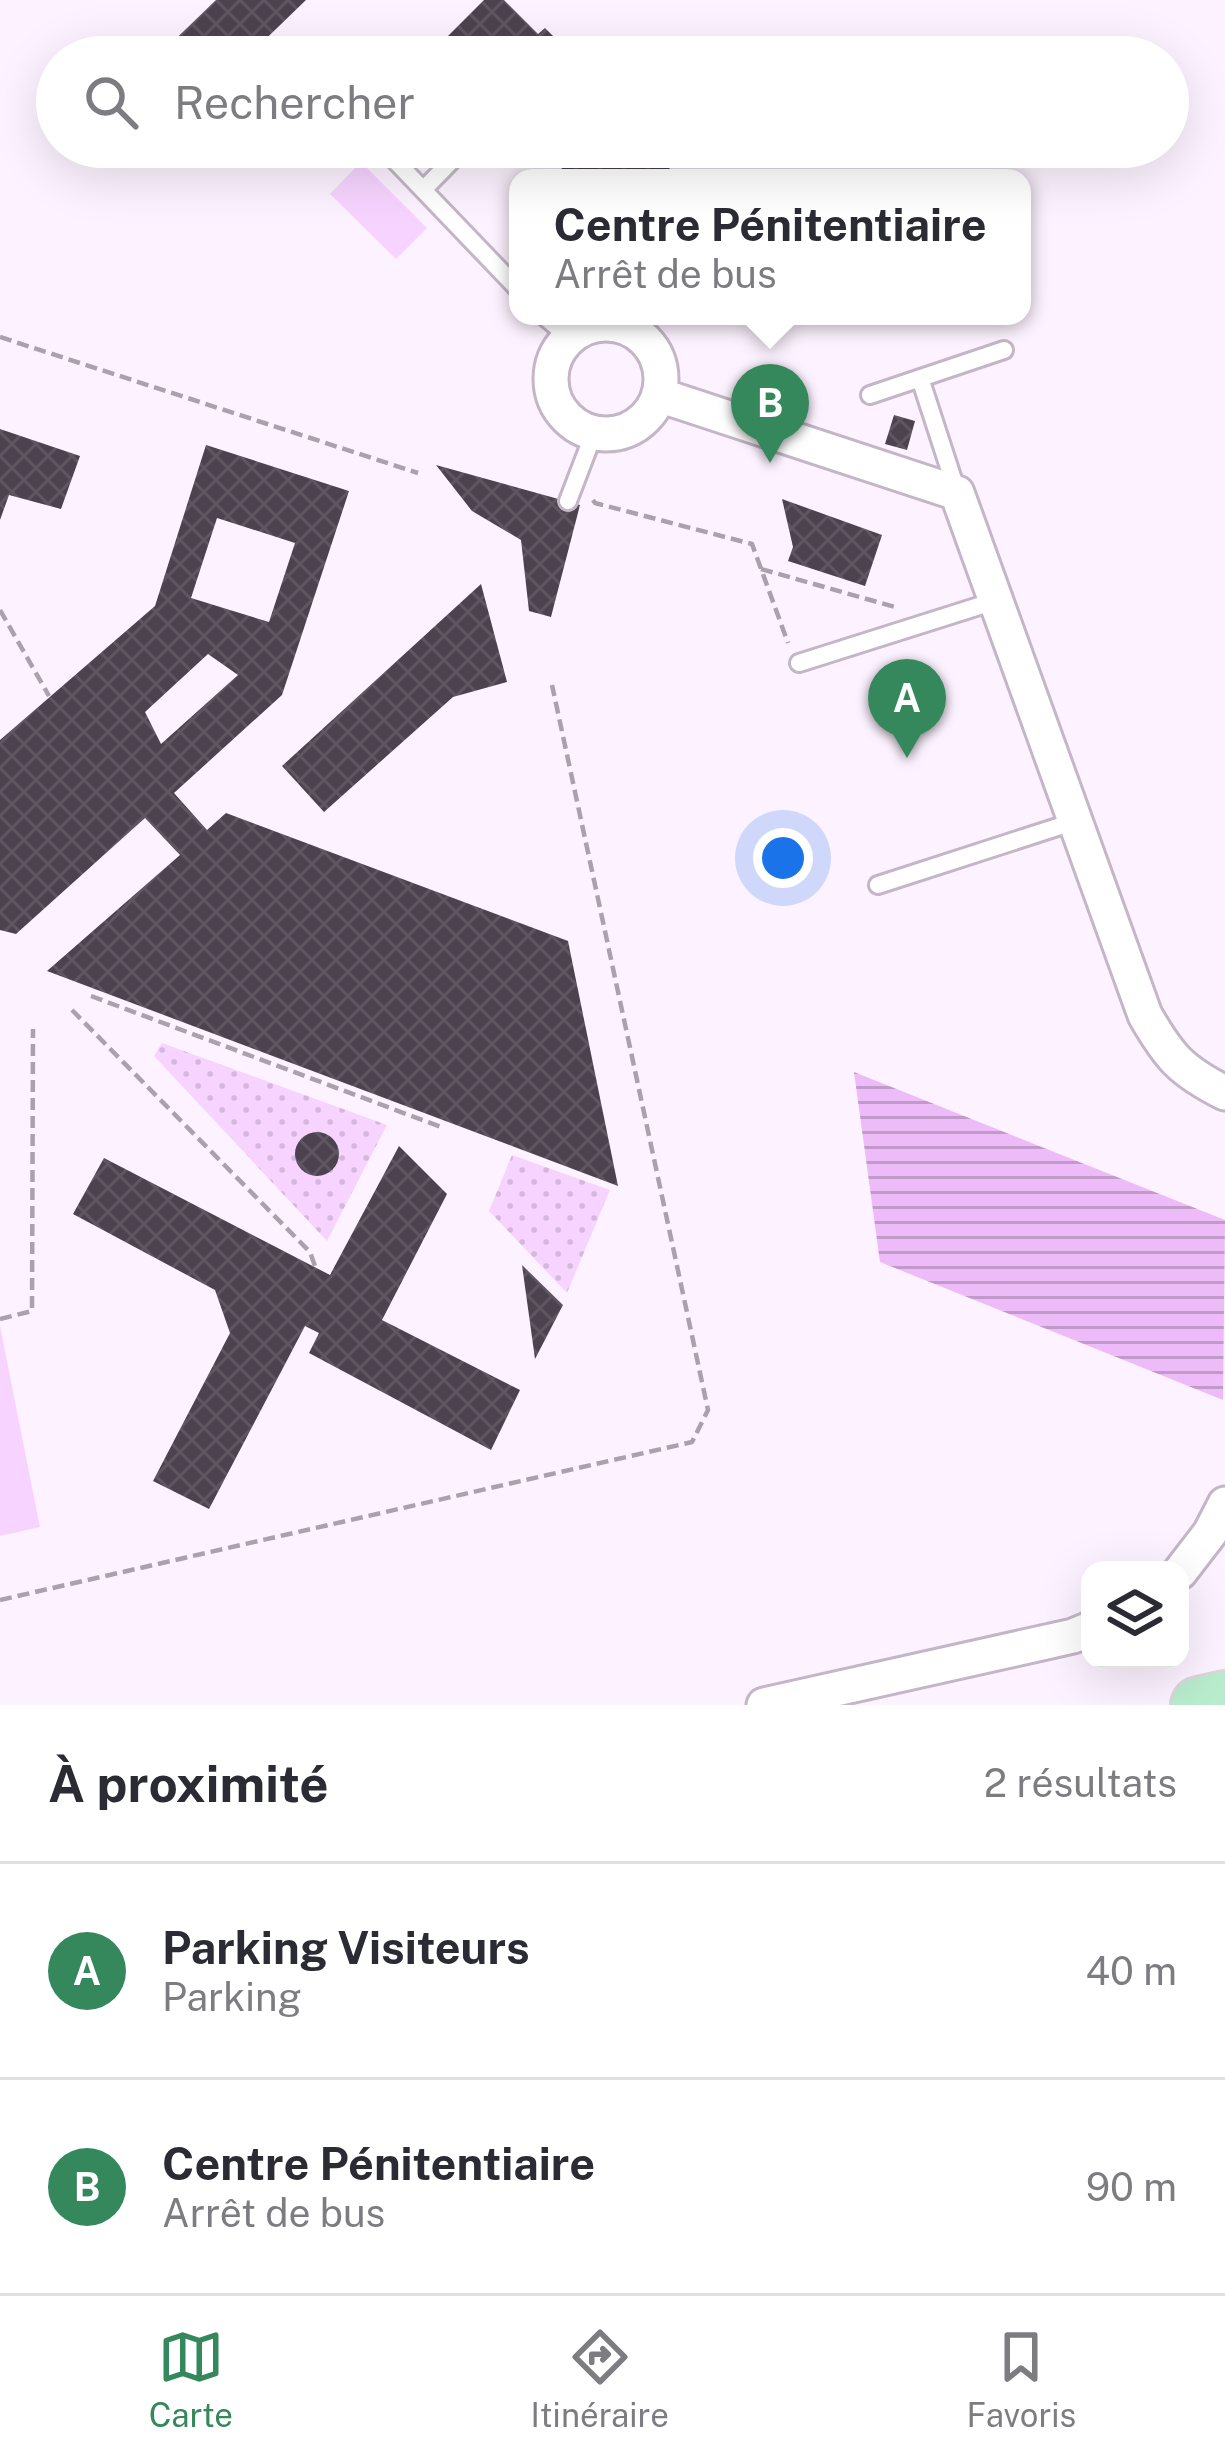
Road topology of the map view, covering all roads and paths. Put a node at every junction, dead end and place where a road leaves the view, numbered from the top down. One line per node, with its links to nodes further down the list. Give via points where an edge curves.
1 (403, 168): 3 (lane)
2 (444, 168): 3 (lane)
3 (424, 189): 4 (lane)
4 (509, 279)
5 (620, 325): 10 (street, via 657,357)
6 (556, 327): 12 (street, via 554,398 564,415)
7 (0, 337): 14 (path)
8 (1004, 350): 9 (lane)
9 (920, 378): 11 (lane); 15 (lane)
10 (658, 394): 12 (street, via 640,422); 15 (street)
11 (870, 395)
12 (594, 433): 13 (lane)
13 (580, 469): 16 (lane); 17 (path, via 595,503 752,544)
14 (418, 473)
15 (957, 493): 18 (street)
16 (568, 501)
17 (761, 569): 20 (path, via 917,614); 21 (path)
18 (995, 601): 20 (lane); 24 (street)
19 (0, 610): 23 (path)
20 (922, 625): 21 (lane)
21 (799, 664)
22 (552, 685): 35 (path, via 708,1410 692,1442)
23 (49, 696)
24 (1076, 820): 25 (lane); 29 (street, via 1144,1015 1168,1054)
25 (878, 884)
26 (91, 995): 30 (path)
27 (71, 1010): 31 (path, via 310,1252)
28 (33, 1029): 32 (path, via 32,1311)
29 (1225, 1094)
30 (441, 1126)
31 (315, 1266)
32 (0, 1319)
33 (1225, 1504): 34 (street)
34 (1188, 1561)
35 (0, 1600)
36 (1081, 1633): 38 (street)
37 (1225, 1699): 39 (main road)
38 (764, 1705)
39 (1199, 1705)

